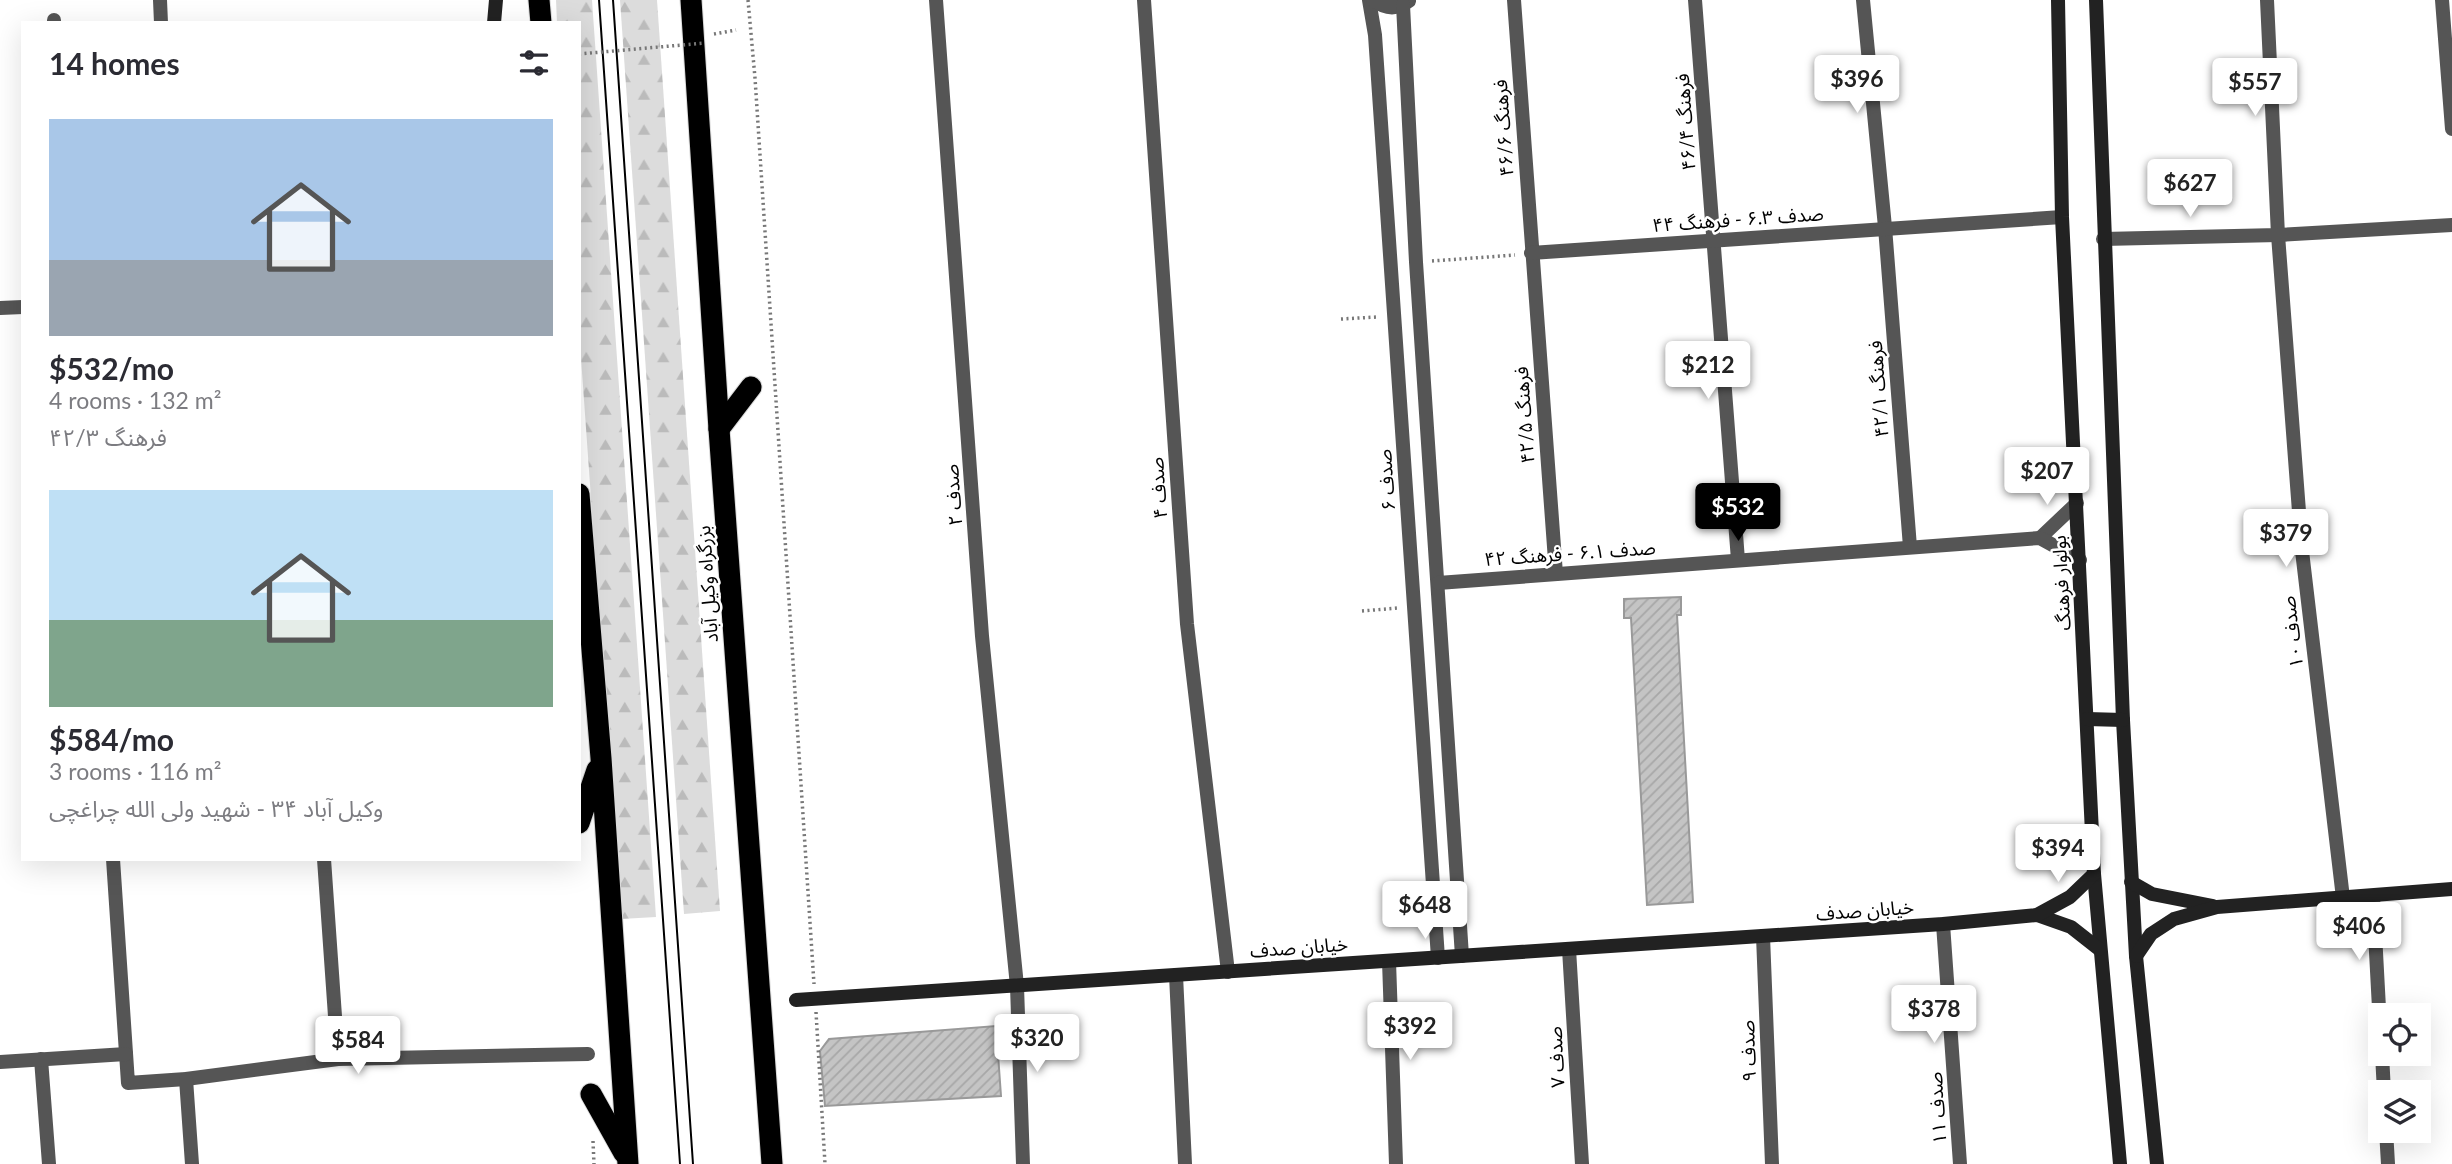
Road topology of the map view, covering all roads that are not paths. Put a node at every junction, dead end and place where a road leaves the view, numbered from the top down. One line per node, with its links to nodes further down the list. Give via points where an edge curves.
1 (160, 0): 16 (street)
2 (496, 0): 17 (street)
3 (539, 0): 18 (highway)
4 (691, 0): 32 (highway, بزرگراه وکیل آباد)
5 (936, 0): 64 (street, صدف ۲, via 982,636)
6 (1144, 0): 62 (street, صدف ۴, via 1187,624)
7 (1371, 0): 15 (street, via 1393,8); 30 (street, صدف ۶)
8 (1514, 0): 26 (street, فرهنگ ۴۶/۶)
9 (1695, 0): 25 (street, فرهنگ ۴۶/۴)
10 (1863, 0): 22 (street, فرهنگ ۴۲/۱)
11 (2058, 0): 20 (street, بولوار فرهنگ)
12 (2096, 0): 24 (street)
13 (2267, 0): 23 (street, صدف ۱۰)
14 (2442, 0): 19 (street)
15 (1407, 3): 29 (street)
16 (161, 21)
17 (494, 21)
18 (541, 21)
19 (2452, 129)
20 (2062, 217): 22 (street, صدف ۶.۳ - فرهنگ ۴۴); 33 (street, بولوار فرهنگ)
21 (2452, 225): 23 (street)
22 (1885, 227): 25 (street, صدف ۶.۳ - فرهنگ ۴۴); 36 (street, فرهنگ ۴۲/۱)
23 (2278, 235): 24 (street); 51 (street, صدف ۱۰, via 2302,551)
24 (2103, 239): 42 (street)
25 (1713, 240): 26 (street, صدف ۶.۳ - فرهنگ ۴۴); 37 (street, فرهنگ ۴۶/۴)
26 (1531, 253): 39 (street, فرهنگ ۴۲/۵)
27 (21, 307): 28 (street)
28 (0, 308)
29 (1422, 358): 30 (street); 40 (street)
30 (1397, 359): 60 (street, صدف ۶)
31 (751, 387): 32 (highway)
32 (719, 429): 78 (highway, بزرگراه وکیل آباد)
33 (2077, 503): 35 (street); 38 (street, بولوار فرهنگ)
34 (581, 518): 43 (highway)
35 (2040, 538): 36 (street, صدف ۶.۱ - فرهنگ ۴۲); 38 (street)
36 (1910, 547): 37 (street, صدف ۶.۱ - فرهنگ ۴۲)
37 (1738, 560): 39 (street, صدف ۶.۱ - فرهنگ ۴۲)
38 (2080, 561): 41 (street, بولوار فرهنگ)
39 (1556, 574): 40 (street, صدف ۶.۱ - فرهنگ ۴۲)
40 (1437, 583): 58 (street)
41 (2087, 719): 42 (street); 47 (street, بولوار فرهنگ)
42 (2123, 720): 48 (street)
43 (601, 758): 44 (highway); 75 (highway)
44 (581, 817)
45 (114, 861): 67 (street)
46 (324, 861): 70 (street)
47 (2094, 874): 53 (street, via 2070,897); 57 (street, بولوار فرهنگ)
48 (2132, 883): 52 (street, via 2152,894); 59 (street)
49 (2452, 889): 50 (street)
50 (2372, 896): 51 (street); 66 (street)
51 (2343, 898): 52 (street)
52 (2217, 906): 59 (street, via 2174,919 2151,934)
53 (2038, 915): 54 (street, خیابان صدف); 57 (street, via 2071,927)
54 (1943, 924): 55 (street, خیابان صدف); 84 (street, صدف ۱۱)
55 (1763, 936): 56 (street, خیابان صدف); 83 (street, صدف ۹)
56 (1569, 949): 58 (street, خیابان صدف); 82 (street, صدف ۷)
57 (2099, 949): 85 (street, بولوار فرهنگ)
58 (1462, 956): 60 (street, خیابان صدف)
59 (2136, 956): 86 (street)
60 (1438, 958): 61 (street, خیابان صدف)
61 (1388, 961): 62 (street, خیابان صدف); 81 (street)
62 (1228, 972): 63 (street, خیابان صدف)
63 (1176, 975): 64 (street, خیابان صدف); 80 (street)
64 (1017, 986): 65 (street, خیابان صدف); 79 (street, صدف ۲)
65 (796, 1000)
66 (2379, 1003)
67 (126, 1054): 69 (street); 72 (street, via 128,1083)
68 (588, 1054): 70 (street)
69 (41, 1059): 71 (street); 76 (street)
70 (338, 1059): 72 (street)
71 (0, 1062)
72 (186, 1079): 77 (street)
73 (591, 1094): 75 (highway)
74 (2387, 1143): 87 (street)
75 (628, 1163)
76 (48, 1164)
77 (192, 1164)
78 (772, 1164)
79 (1023, 1164)
80 (1185, 1164)
81 (1395, 1164)
82 (1582, 1164)
83 (1772, 1164)
84 (1960, 1164)
85 (2120, 1164)
86 (2157, 1164)
87 (2388, 1164)

